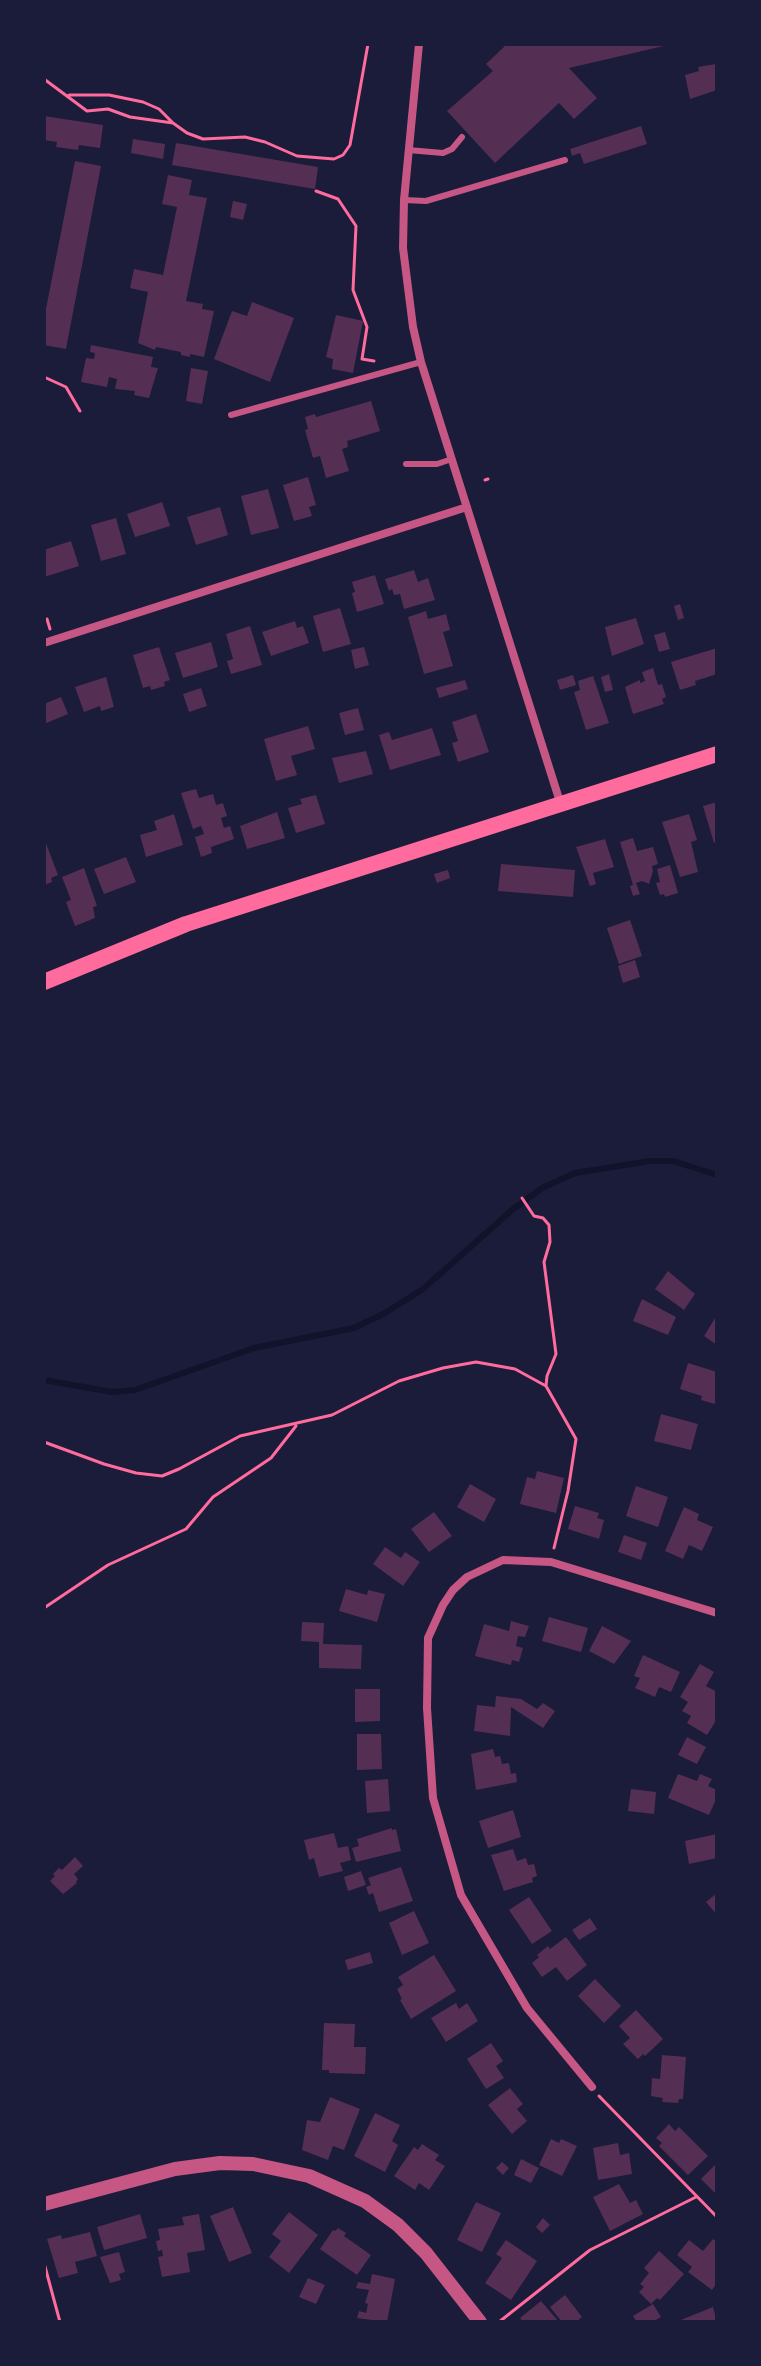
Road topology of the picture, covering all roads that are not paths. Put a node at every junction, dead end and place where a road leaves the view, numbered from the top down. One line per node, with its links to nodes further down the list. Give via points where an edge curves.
1 (419, 44): 3 (street)
2 (462, 137): 3 (lane, via 443,153)
3 (408, 150): 5 (street)
4 (565, 160): 5 (lane, via 426,201)
5 (404, 200): 6 (street, via 403,248)
6 (421, 362): 7 (lane); 8 (street)
7 (231, 415)
8 (452, 459): 9 (lane); 10 (street)
9 (406, 464)
10 (467, 507): 11 (street); 13 (street)
11 (44, 643)
12 (717, 754): 13 (main road)
13 (560, 802): 14 (main road, via 186,924)
14 (44, 982)
15 (717, 1613): 16 (street, via 551,1562 503,1560 453,1590 428,1638 433,1798 461,1895 527,2008)
16 (592, 2087)
17 (44, 2204): 18 (street, via 175,2169 220,2163 309,2176 365,2201 398,2225)
18 (480, 2322)

